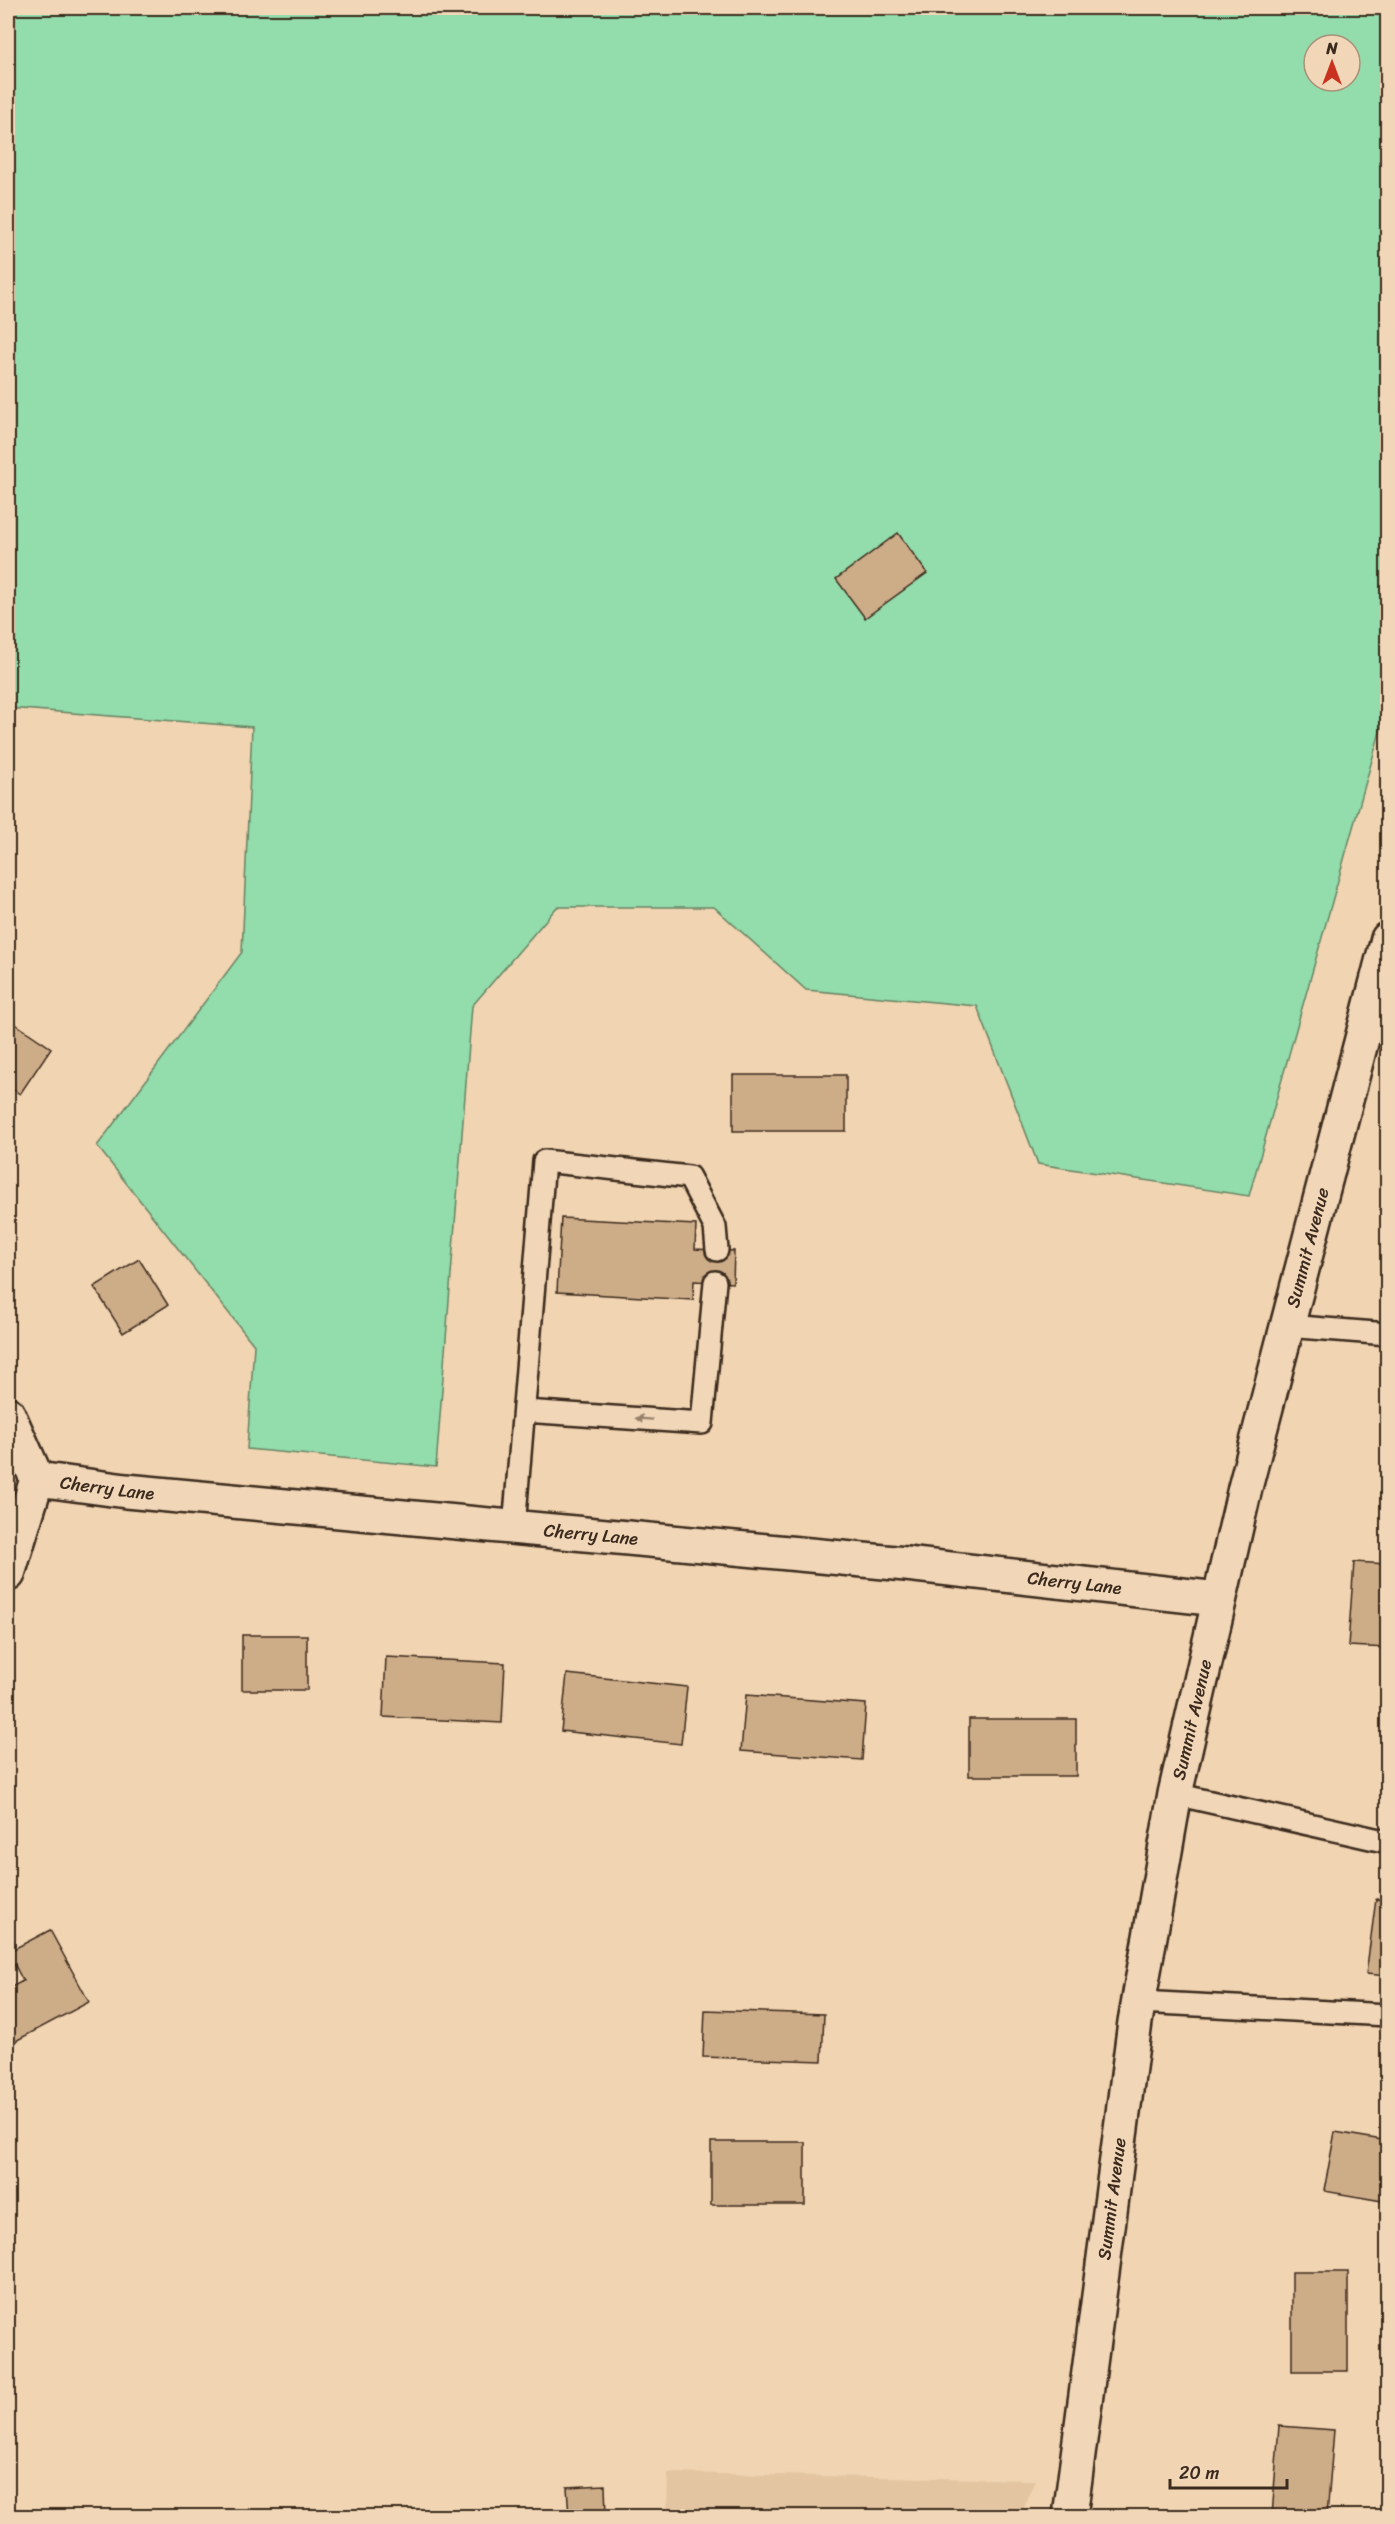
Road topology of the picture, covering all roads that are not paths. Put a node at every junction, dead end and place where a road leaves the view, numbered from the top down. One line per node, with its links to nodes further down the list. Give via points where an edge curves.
1 (1388, 939): 2 (main road, Summit Avenue)
2 (1383, 974): 5 (main road, Summit Avenue)
3 (717, 1250): 7 (lane, via 715,1227 689,1177 544,1161)
4 (715, 1282): 7 (lane, one-way to 7, via 702,1423)
5 (1287, 1326): 6 (lane); 12 (main road, Summit Avenue)
6 (1388, 1334)
7 (524, 1411): 10 (lane)
8 (8, 1414): 9 (main road, Cherry Lane)
9 (37, 1479): 10 (main road, Cherry Lane); 11 (main road)
10 (514, 1528): 12 (main road, Cherry Lane, via 906,1564)
11 (8, 1574)
12 (1218, 1599): 13 (main road, Summit Avenue)
13 (1175, 1794): 14 (lane); 15 (main road, Summit Avenue)
14 (1388, 1842)
15 (1139, 2002): 16 (lane); 17 (main road, Summit Avenue)
16 (1388, 2015)
17 (1070, 2517)

